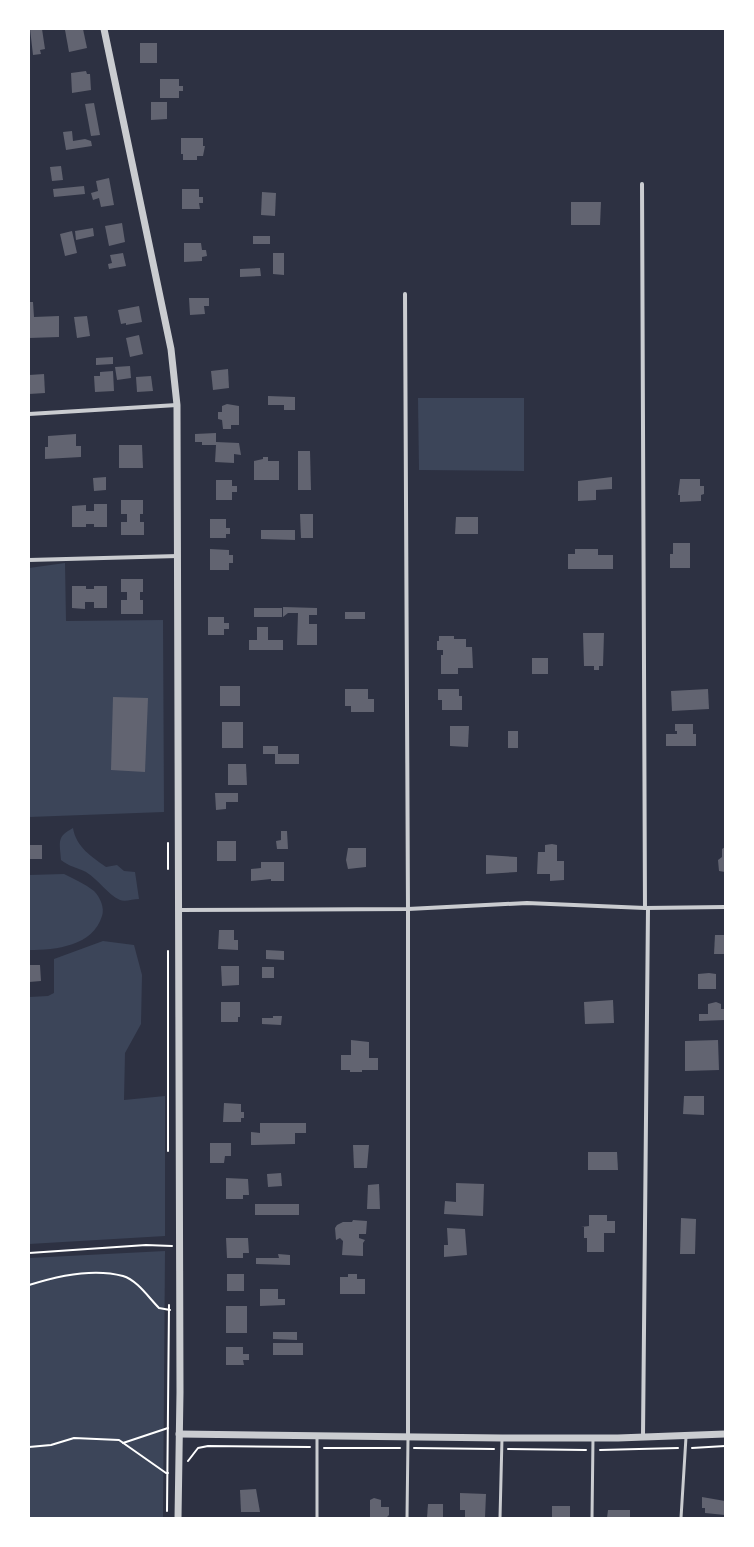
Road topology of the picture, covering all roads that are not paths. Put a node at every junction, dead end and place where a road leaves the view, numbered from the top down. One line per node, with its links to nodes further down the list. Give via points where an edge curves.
1 (104, 29): 4 (street, via 171,349)
2 (642, 184): 9 (street)
3 (405, 294): 10 (street)
4 (177, 405): 5 (street); 6 (street)
5 (29, 414)
6 (178, 556): 7 (street); 11 (street)
7 (29, 560)
8 (725, 907): 9 (street)
9 (647, 908): 10 (street, via 527,903); 15 (street)
10 (408, 909): 11 (street); 17 (street)
11 (178, 910): 12 (street)
12 (179, 1432): 16 (street); 20 (street)
13 (725, 1434): 14 (street)
14 (686, 1435): 15 (street); 25 (lane)
15 (643, 1436): 19 (street)
16 (317, 1437): 17 (street); 21 (lane)
17 (408, 1438): 18 (street); 22 (lane)
18 (502, 1438): 19 (street); 23 (lane)
19 (593, 1438): 24 (lane)
20 (178, 1518)
21 (317, 1518)
22 (407, 1518)
23 (500, 1518)
24 (592, 1518)
25 (681, 1518)

